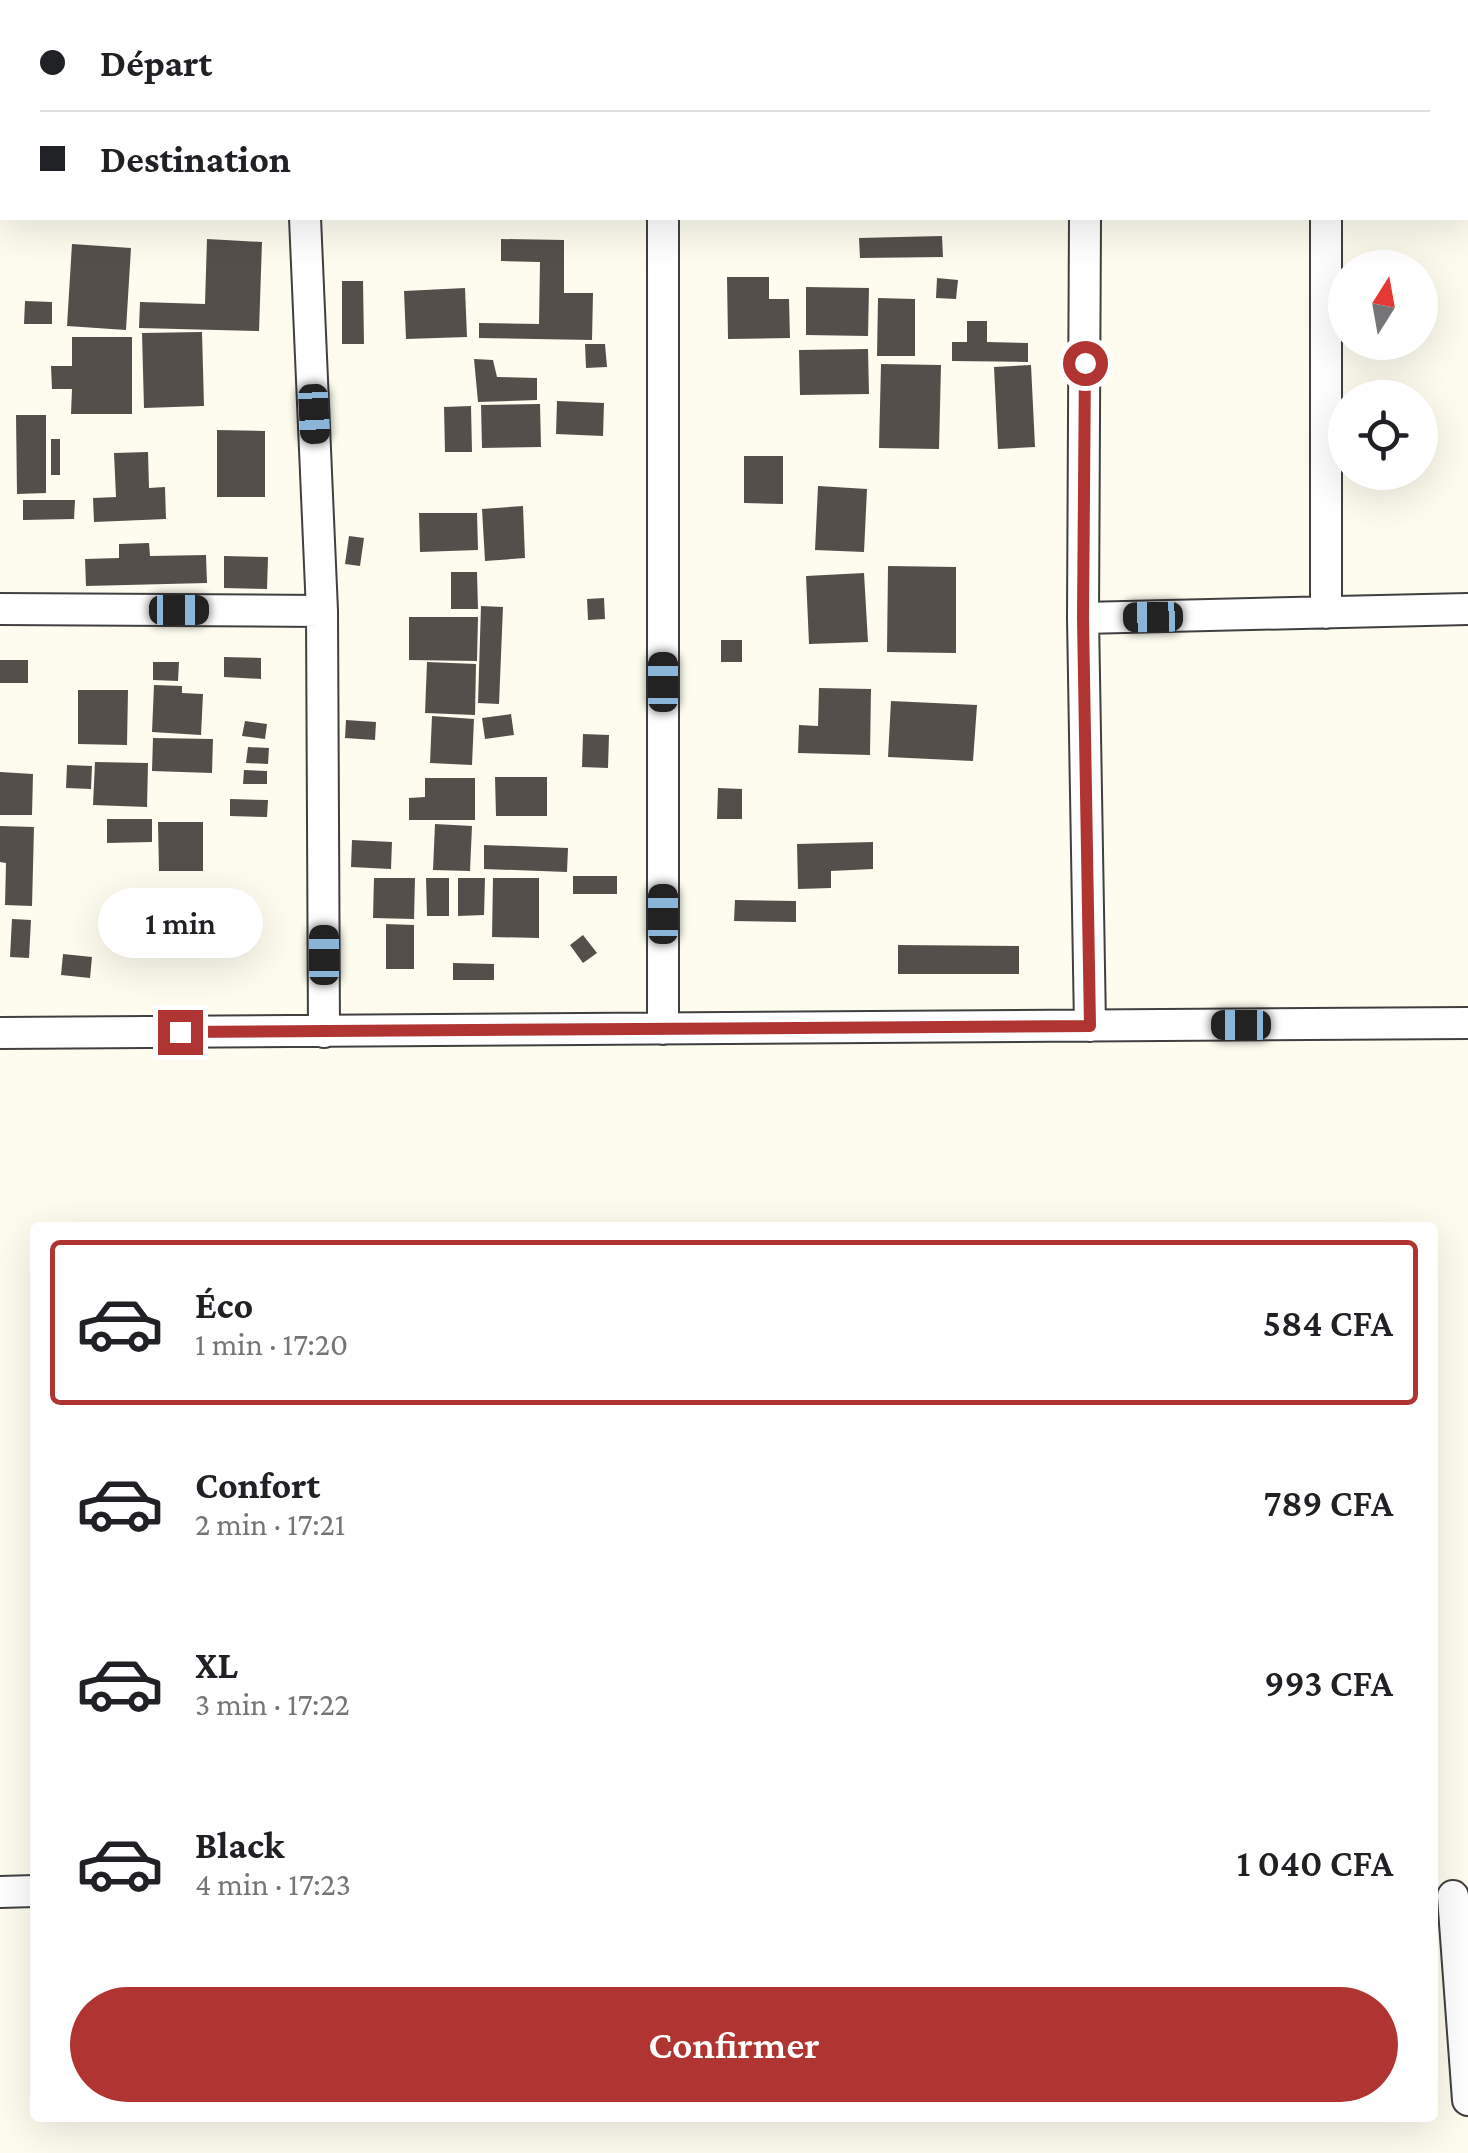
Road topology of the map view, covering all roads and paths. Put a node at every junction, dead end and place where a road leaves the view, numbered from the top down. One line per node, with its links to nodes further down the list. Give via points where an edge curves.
1 (305, 220): 7 (street)
2 (663, 220): 12 (street)
3 (1086, 220): 9 (street)
4 (1326, 220): 8 (street)
5 (0, 609): 7 (street)
6 (1468, 609): 8 (street)
7 (322, 611): 13 (street)
8 (1326, 613): 9 (street)
9 (1083, 618): 11 (street)
10 (1468, 1023): 11 (street)
11 (1090, 1026): 12 (street)
12 (663, 1029): 13 (street)
13 (324, 1032): 14 (street)
14 (0, 1034)
15 (30, 1891): 16 (street)
16 (0, 1892)
17 (1451, 1896): 18 (street)
18 (1468, 2100)

